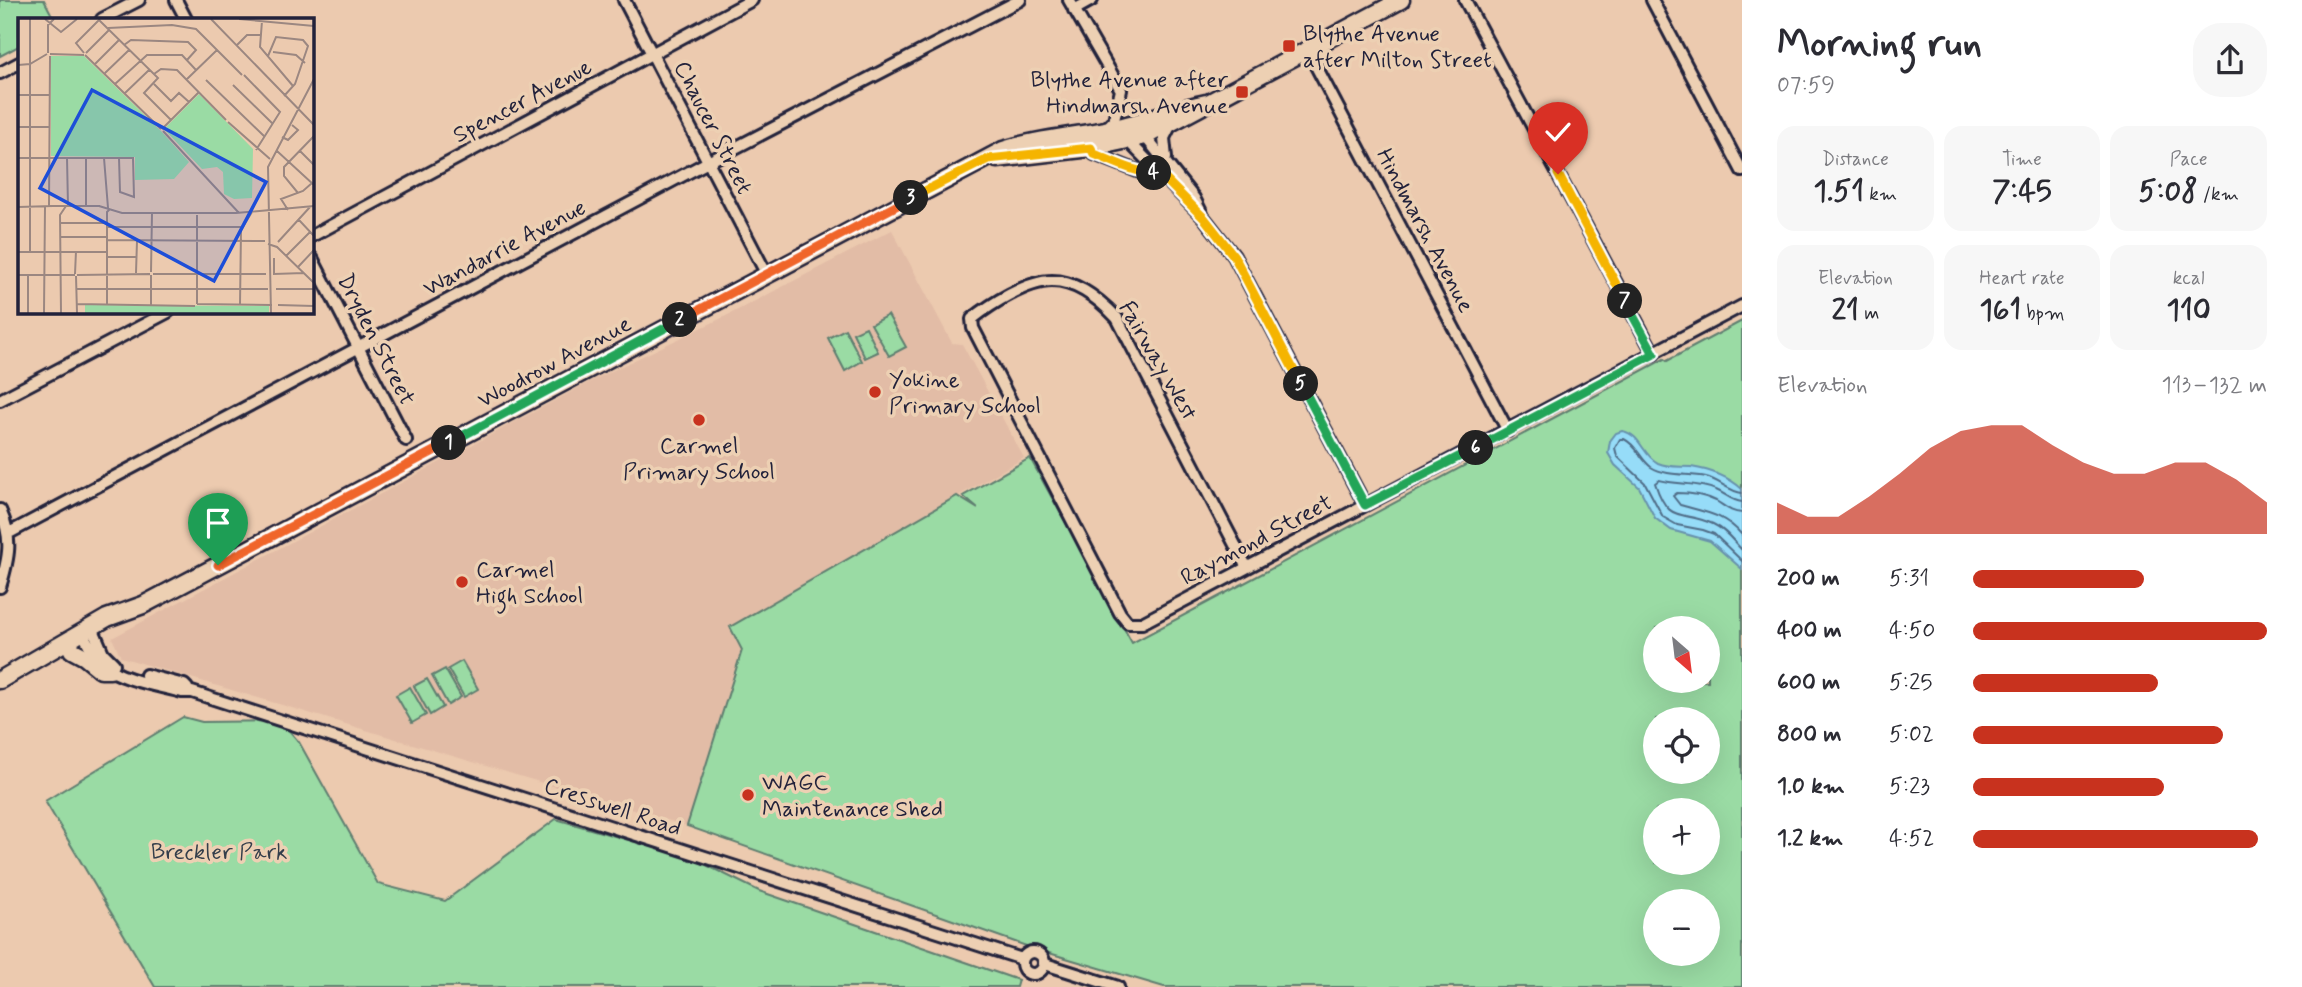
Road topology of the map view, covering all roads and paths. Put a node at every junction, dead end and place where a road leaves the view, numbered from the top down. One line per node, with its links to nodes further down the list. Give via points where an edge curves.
1 (139, 0): 11 (street)
2 (176, 0): 12 (street)
3 (624, 0): 14 (street, Chaucer Street)
4 (752, 0): 14 (street, Spencer Avenue)
5 (1020, 0): 25 (street, Wandarrie Avenue)
6 (1093, 0): 10 (street)
7 (1401, 0): 13 (main road)
8 (1467, 0): 36 (street)
9 (1652, 0): 26 (street)
10 (1072, 5): 19 (street, via 1121,90 1114,120)
11 (104, 18)
12 (185, 18)
13 (1307, 49): 17 (main road); 38 (street, Hindmarsh Avenue)
14 (653, 55): 25 (street, Chaucer Street); 29 (street, Spencer Avenue)
15 (18, 64): 16 (street)
16 (0, 73)
17 (1206, 103): 18 (main road); 20 (main road, via 1174,109)
18 (1171, 124): 21 (main road); 24 (street, via 1163,148)
19 (1105, 130): 20 (main road, Woodrow Avenue); 23 (main road, Woodrow Avenue, via 1015,146)
20 (1127, 133): 21 (main road); 22 (main road, Woodrow Avenue); 27 (street)
21 (1146, 136): 24 (street)
22 (1091, 148): 23 (main road, Woodrow Avenue); 27 (street, via 1094,154 1145,174)
23 (988, 159): 31 (main road, Woodrow Avenue)
24 (1166, 161): 28 (street)
25 (708, 162): 31 (street, Chaucer Street); 35 (street, Wandarrie Avenue)
26 (1742, 171)
27 (1158, 172): 28 (street)
28 (1205, 219): 40 (street, via 1234,256)
29 (313, 235)
30 (313, 260): 35 (street, Dryden Street)
31 (766, 273): 45 (main road, Woodrow Avenue)
32 (1742, 306): 36 (street, Raymond Street)
33 (166, 313): 37 (street)
34 (972, 319): 43 (street, Fairway West, via 1019,290 1052,281 1100,299 1117,318); 43 (street, Raymond Street, via 1128,623 1142,623)
35 (358, 348): 39 (street, Dryden Street); 42 (street, Wandarrie Avenue)
36 (1654, 354): 38 (street, Raymond Street)
37 (0, 400)
38 (1508, 431): 40 (street, Raymond Street)
39 (406, 440)
40 (1365, 505): 43 (street, Raymond Street)
41 (0, 510): 42 (street)
42 (9, 533): 44 (street)
43 (1246, 566)
44 (0, 587)
45 (90, 634): 46 (main road, Woodrow Avenue); 48 (main road, Woodrow Avenue); 49 (street, via 97,658); 51 (street, Cresswell Road, via 117,666 184,685)
46 (72, 650): 49 (main road, via 101,670); 50 (main road, Woodrow Avenue)
47 (0, 666): 48 (main road)
48 (18, 668): 50 (main road, Woodrow Avenue)
49 (110, 670): 51 (street, Cresswell Road)
50 (1, 686)
51 (192, 692): 52 (street, Cresswell Road)
52 (1022, 959): 53 (street, Cresswell Road, via 1036,951); 54 (street)
53 (1045, 964): 54 (street, via 1040,972); 56 (street, Cresswell Road)
54 (1031, 974): 55 (street)
55 (1027, 987)
56 (1118, 987)

